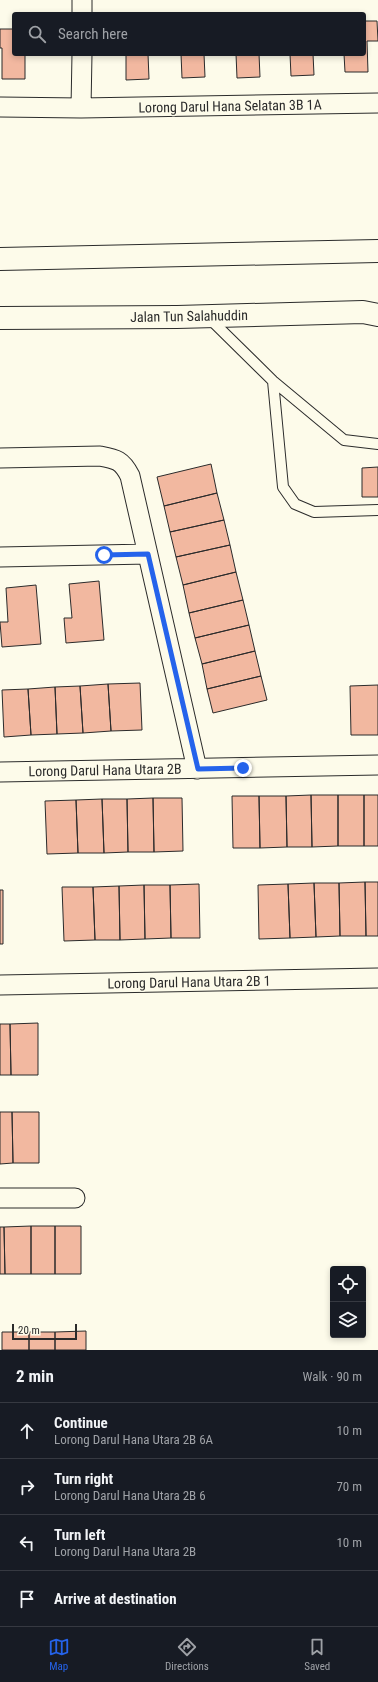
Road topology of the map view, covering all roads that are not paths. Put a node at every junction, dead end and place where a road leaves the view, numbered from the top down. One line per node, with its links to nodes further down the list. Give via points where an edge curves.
1 (82, 0): 2 (street)
2 (82, 12)
3 (82, 56): 6 (street)
4 (378, 104): 6 (street, Lorong Darul Hana Selatan 3B 1A)
5 (0, 107): 6 (street, Lorong Darul Hana Selatan 3B 1A)
6 (81, 108)
7 (378, 251): 8 (highway)
8 (0, 259)
9 (378, 315): 10 (highway, Jalan Tun Salahuddin, via 363,312)
10 (206, 316): 11 (highway, Jalan Tun Salahuddin); 12 (lane)
11 (0, 318)
12 (273, 381): 13 (lane, via 344,440); 15 (lane, via 283,487 295,504 314,512)
13 (378, 444)
14 (0, 458): 16 (street, via 100,456 115,459 125,466 130,476)
15 (378, 510)
16 (148, 554): 17 (street); 19 (street)
17 (0, 557)
18 (378, 765): 19 (street, Lorong Darul Hana Utara 2B)
19 (198, 769): 20 (street, Lorong Darul Hana Utara 2B)
20 (0, 772)
21 (378, 978): 22 (street, Lorong Darul Hana Utara 2B 1)
22 (0, 985)
23 (0, 1198): 24 (street)
24 (75, 1198)

